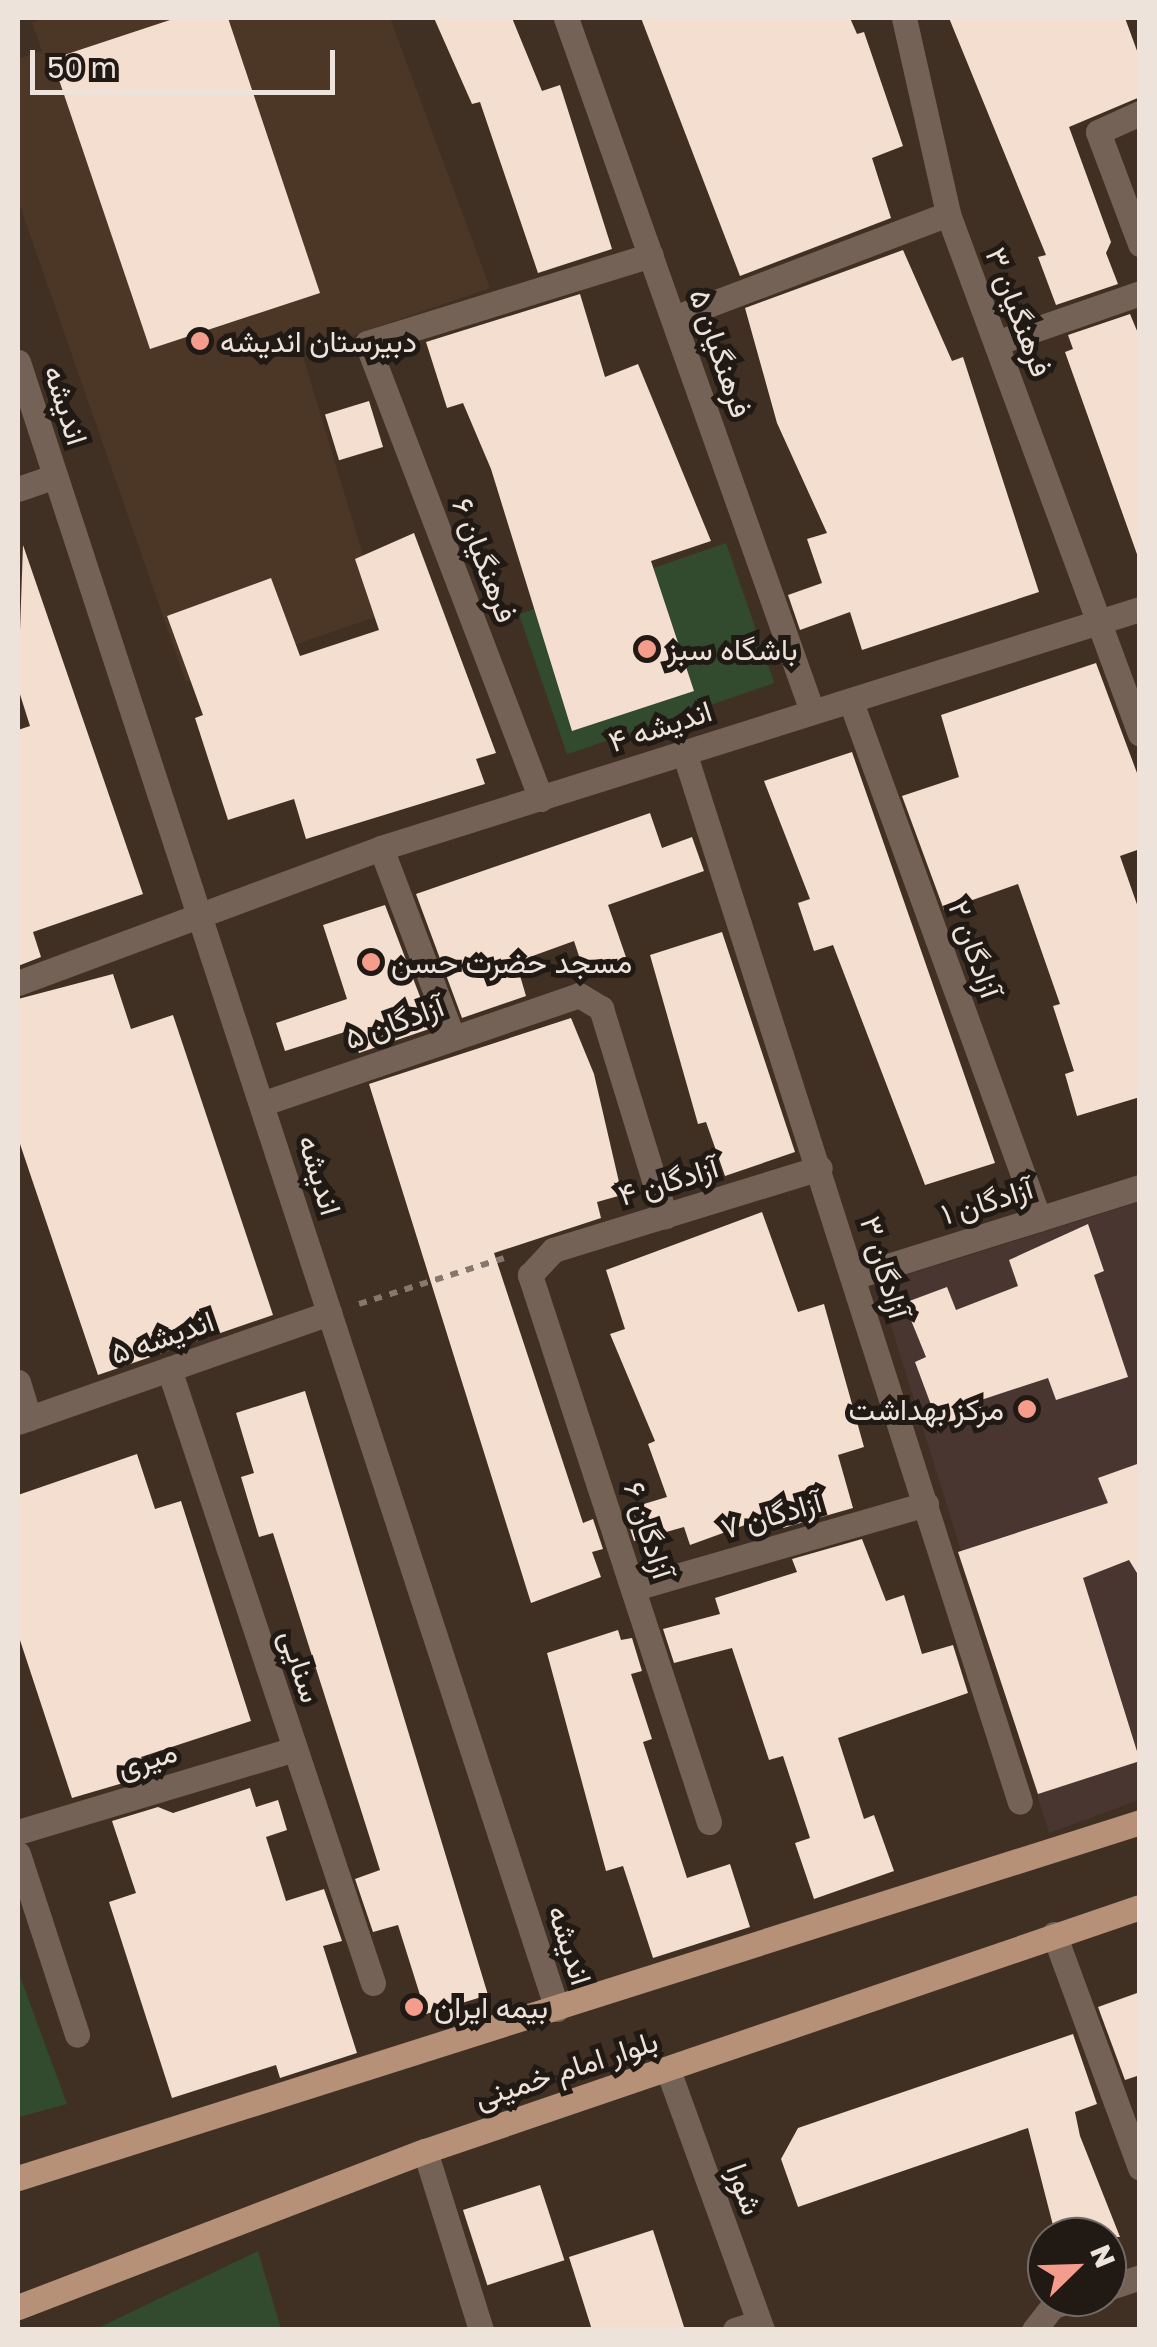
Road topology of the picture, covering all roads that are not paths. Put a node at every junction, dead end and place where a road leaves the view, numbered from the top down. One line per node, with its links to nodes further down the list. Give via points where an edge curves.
1 (566, 18): 6 (street, فرهنگیان ۵)
2 (904, 18): 4 (street, فرهنگیان ۳)
3 (1140, 113): 5 (street, via 1098,132)
4 (948, 214): 8 (street); 9 (street, فرهنگیان ۳)
5 (1140, 244)
6 (651, 255): 8 (street, فرهنگیان ۵); 19 (street, فرهنگیان ۶, via 367,343)
7 (1140, 292): 9 (street)
8 (674, 318): 16 (street, فرهنگیان ۵)
9 (996, 342): 14 (street, فرهنگیان ۳)
10 (18, 362): 11 (street, اندیشه)
11 (55, 476): 12 (street); 21 (street, اندیشه)
12 (18, 489)
13 (1140, 608): 14 (street, اندیشه ۴)
14 (1101, 621): 15 (street, اندیشه ۴); 17 (street)
15 (851, 702): 16 (street, اندیشه ۴); 28 (street, آزادگان ۲)
16 (812, 711): 18 (street, اندیشه ۴)
17 (1140, 734)
18 (684, 752): 19 (street, اندیشه ۴); 25 (street, آزادگان ۳)
19 (541, 799): 20 (street, اندیشه ۴)
20 (381, 848): 21 (street, اندیشه ۴); 23 (street)
21 (204, 914): 22 (street, اندیشه ۴); 24 (street, اندیشه)
22 (18, 983)
23 (452, 1036): 24 (street, آزادگان ۵); 27 (street, آزادگان ۵, via 550,1000 578,995 601,1008)
24 (264, 1103): 31 (street, اندیشه)
25 (820, 1168): 27 (street, آزادگان ۴); 30 (street, آزادگان ۳)
26 (1140, 1187): 28 (street, آزادگان ۱)
27 (665, 1216): 29 (street, آزادگان ۴)
28 (1039, 1219): 30 (street, آزادگان ۱)
29 (537, 1259): 36 (street, آزادگان ۶, via 530,1275)
30 (853, 1277): 35 (street, آزادگان ۳)
31 (329, 1313): 32 (street, اندیشه ۵); 46 (street, اندیشه)
32 (169, 1369): 34 (street, اندیشه ۵); 37 (street, سنایی)
33 (18, 1382): 34 (street)
34 (23, 1420)
35 (926, 1504): 36 (street, آزادگان ۷); 38 (street, آزادگان ۳)
36 (634, 1588): 39 (street, آزادگان ۶)
37 (294, 1749): 41 (street, میری); 45 (street, سنایی)
38 (1020, 1802)
39 (709, 1822)
40 (1140, 1822): 46 (main road, بلوار امام خمینی)
41 (18, 1832)
42 (18, 1854): 47 (street)
43 (1140, 1907): 44 (main road, بلوار امام خمینی)
44 (1054, 1934): 48 (main road, بلوار امام خمینی); 50 (street)
45 (374, 1984)
46 (557, 2008): 51 (main road, بلوار امام خمینی)
47 (77, 2035)
48 (668, 2070): 49 (main road, بلوار امام خمینی); 53 (street, شورا)
49 (425, 2150): 52 (main road, بلوار امام خمینی); 54 (street)
50 (1140, 2168)
51 (18, 2178)
52 (18, 2307)
53 (752, 2327)
54 (481, 2330)

